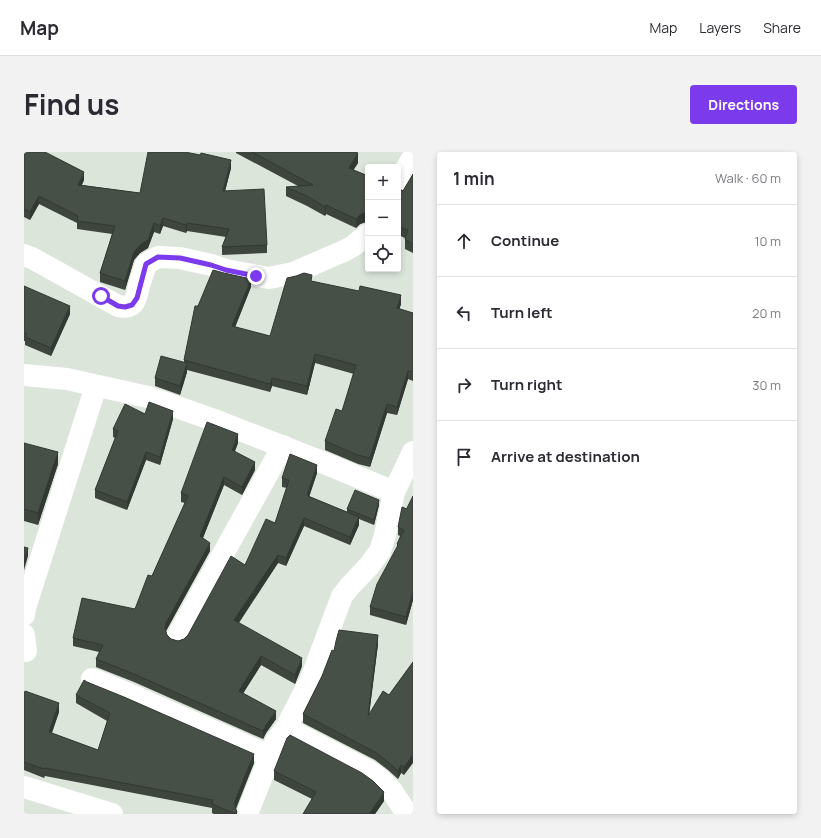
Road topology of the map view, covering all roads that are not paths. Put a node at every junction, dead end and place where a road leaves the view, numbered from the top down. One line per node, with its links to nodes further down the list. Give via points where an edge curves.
1 (413, 157): 2 (street)
2 (401, 178)
3 (366, 236): 4 (street, via 344,251 292,273 270,278 180,258 158,257 146,264 137,298 132,305 125,307 118,306)
4 (24, 255)
5 (24, 375): 6 (street, via 67,379)
6 (96, 386): 7 (street, via 148,397); 10 (street)
7 (283, 446): 9 (street); 11 (street)
8 (413, 452): 9 (street)
9 (394, 492): 13 (street, via 380,551 342,596 311,679)
10 (24, 615)
11 (177, 637)
12 (92, 679): 14 (street)
13 (286, 728): 14 (street, via 276,741); 18 (street, via 369,771 392,791)
14 (270, 756): 17 (street)
15 (24, 787): 16 (street)
16 (112, 814)
17 (248, 814)
18 (407, 814)

